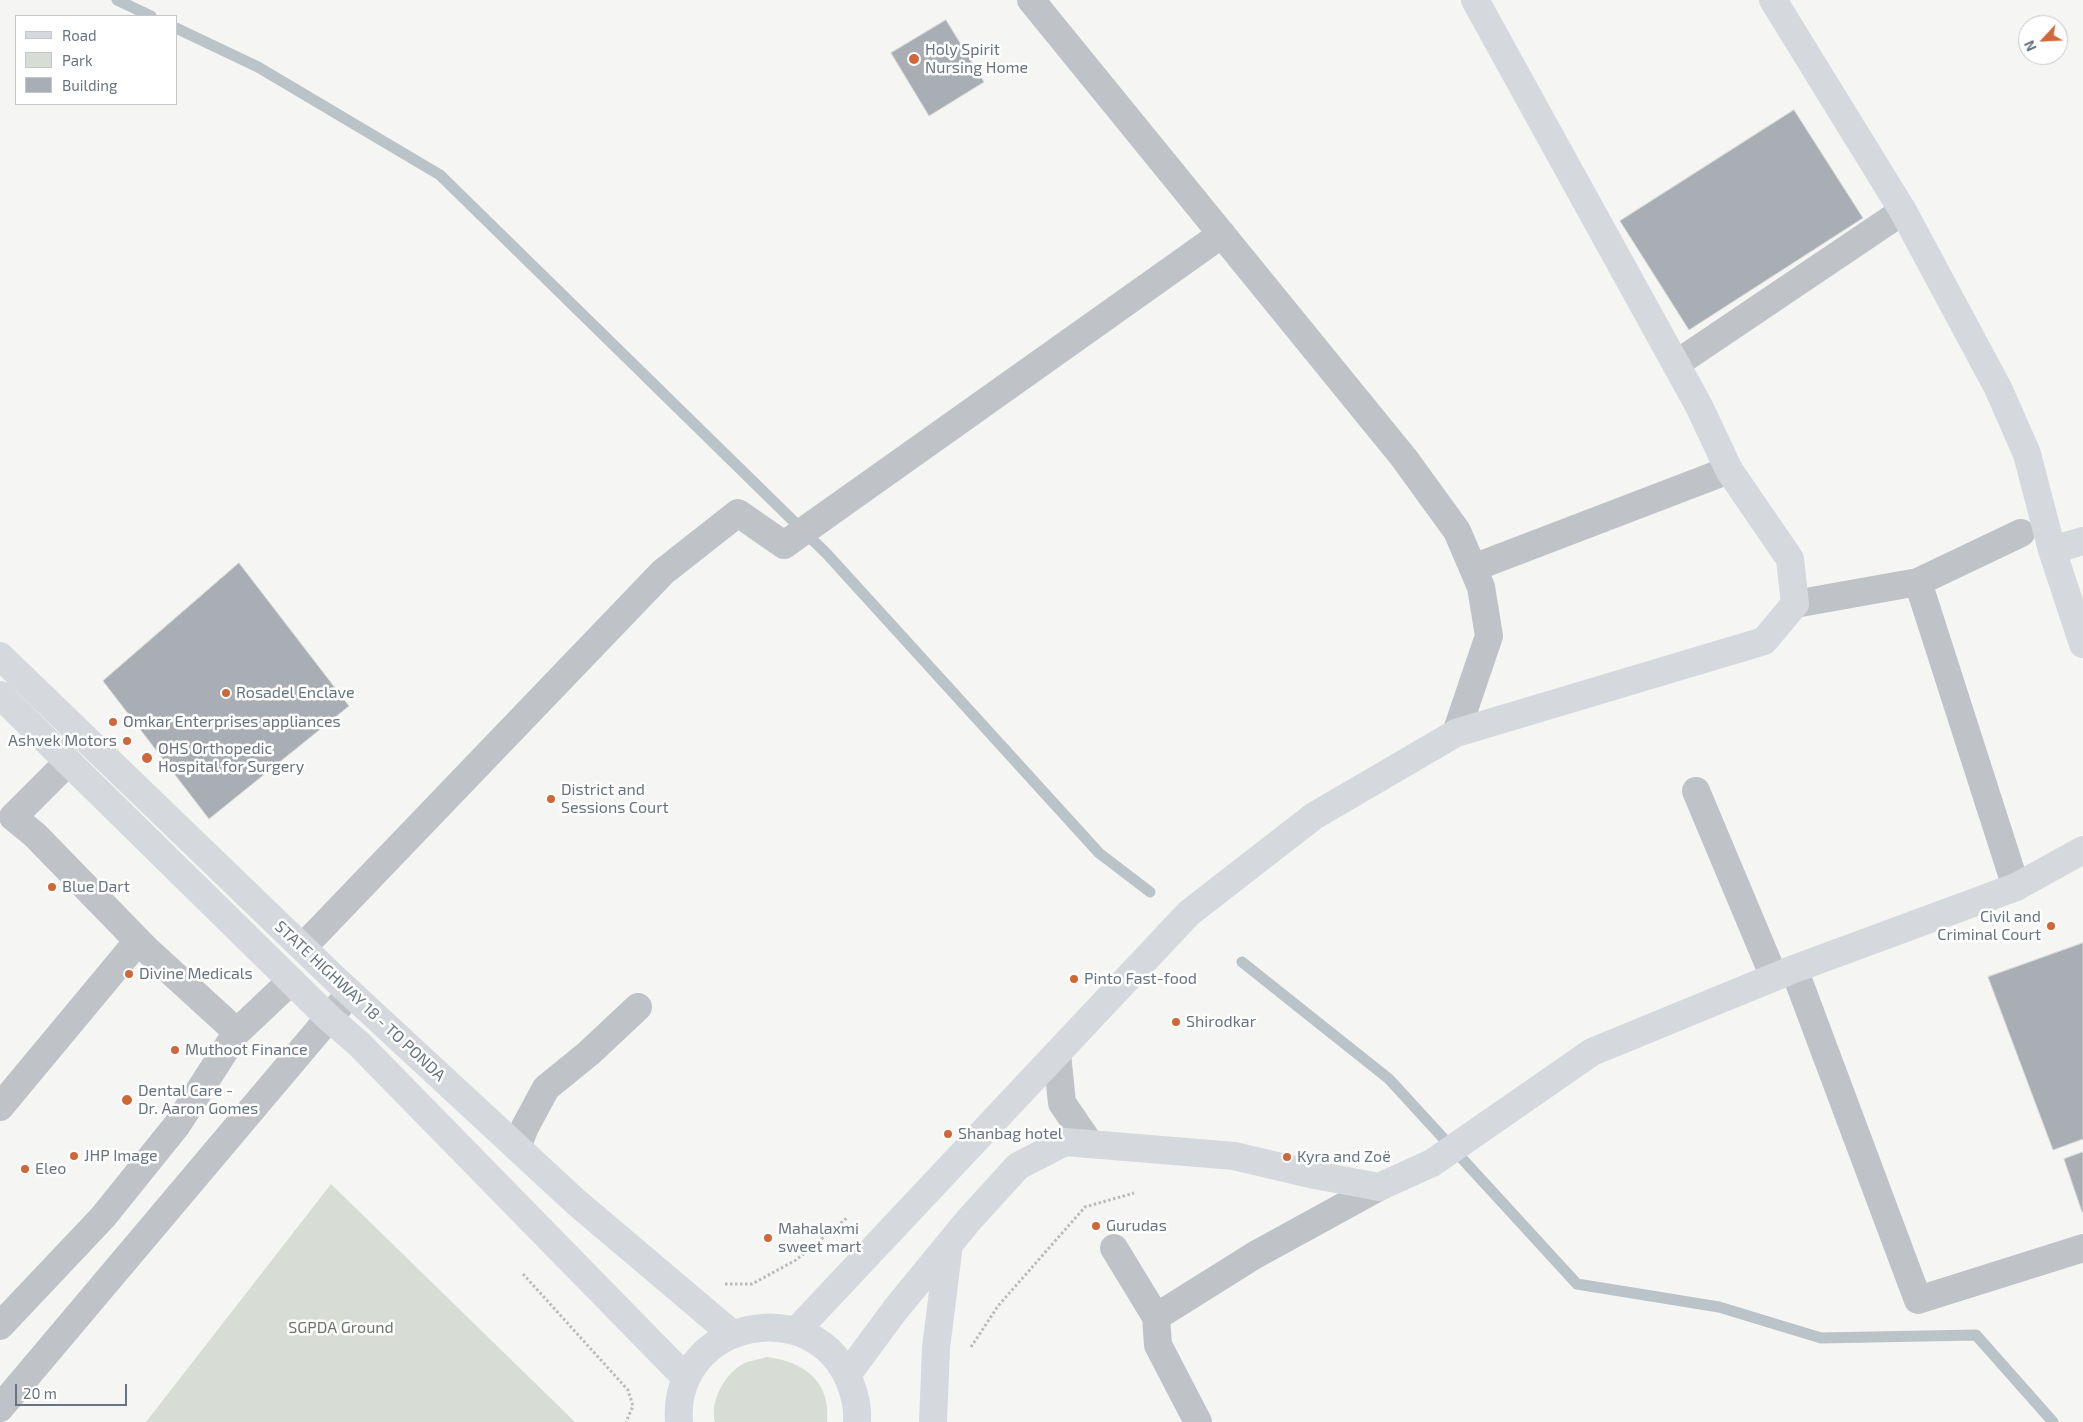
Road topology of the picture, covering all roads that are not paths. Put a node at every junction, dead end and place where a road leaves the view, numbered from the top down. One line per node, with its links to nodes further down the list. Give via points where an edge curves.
1 (1030, 0): 5 (street)
2 (1475, 0): 6 (main road)
3 (1773, 0): 4 (main road)
4 (1903, 211): 6 (street); 10 (main road, via 1998,388 2027,454)
5 (1222, 234): 11 (street, via 1404,458 1457,531); 24 (street, via 784,545 738,513 663,572)
6 (1676, 364): 7 (main road)
7 (1730, 470): 11 (street); 13 (main road, via 1790,560)
8 (2021, 533): 12 (street)
9 (2083, 541): 10 (main road)
10 (2052, 550): 14 (main road)
11 (1473, 568): 17 (street, via 1481,587 1489,636)
12 (1918, 582): 13 (street); 22 (street)
13 (1795, 604): 17 (main road, via 1764,641)
14 (2083, 644)
15 (0, 656): 24 (main road, STATE HIGHWAY 18 - TO PONDA)
16 (0, 695): 18 (main road, STATE HIGHWAY 18 - TO PONDA)
17 (1456, 734): 31 (main road, via 1314,816 1189,913)
18 (68, 762): 20 (street); 26 (main road, STATE HIGHWAY 18 - TO PONDA)
19 (1696, 791): 25 (street)
20 (7, 824): 23 (street, via 36,835)
21 (2083, 850): 22 (main road)
22 (2016, 886): 25 (main road)
23 (138, 941): 30 (street); 32 (street)
24 (302, 947): 27 (main road, STATE HIGHWAY 18 - TO PONDA)
25 (1784, 973): 35 (main road, via 1592,1052 1432,1163); 38 (street, via 1918,1300)
26 (291, 980): 29 (main road, STATE HIGHWAY 18 - TO PONDA); 30 (street)
27 (350, 993): 29 (street); 34 (main road, STATE HIGHWAY 18 - TO PONDA)
28 (638, 1007): 34 (street, via 546,1088)
29 (329, 1018): 44 (main road, STATE HIGHWAY 18 - TO PONDA, via 359,1044); 45 (street)
30 (237, 1032): 40 (street, via 177,1125 103,1217)
31 (1057, 1054): 33 (street, via 1062,1103); 41 (main road)
32 (0, 1107)
33 (1090, 1144): 35 (main road, via 1234,1156); 36 (main road, via 1065,1142 1018,1166)
34 (517, 1148): 42 (main road, STATE HIGHWAY 18 - TO PONDA)
35 (1379, 1187): 39 (street, via 1254,1255)
36 (949, 1244): 43 (main road); 48 (main road, via 936,1348)
37 (1114, 1248): 39 (street)
38 (2083, 1248)
39 (1156, 1317): 49 (street, via 1158,1345)
40 (0, 1326)
41 (796, 1332): 42 (main road, via 775,1327 753,1327); 43 (main road, via 817,1341 834,1356)
42 (732, 1334): 44 (main road, via 697,1360)
43 (847, 1375): 47 (main road)
44 (686, 1378): 46 (main road, via 678,1406)
45 (0, 1408)
46 (679, 1422)
47 (857, 1422)
48 (933, 1422)
49 (1198, 1422)

